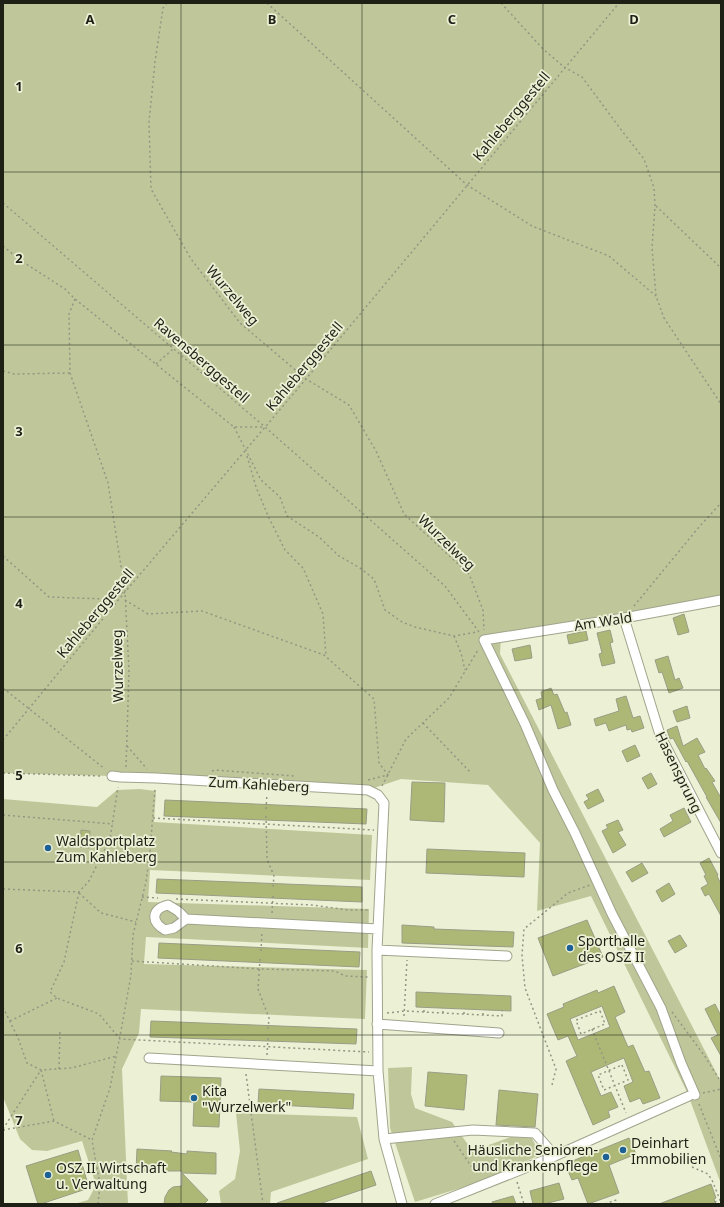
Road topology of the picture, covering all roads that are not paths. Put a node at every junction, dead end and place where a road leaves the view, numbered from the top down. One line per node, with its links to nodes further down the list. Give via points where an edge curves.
1 (721, 600): 2 (street, Am Wald)
2 (624, 618): 4 (street, Hasensprung, via 660,736); 14 (street, Am Wald, via 484,640 612,914 661,1008 692,1096)
3 (119, 777): 6 (street, Zum Kahleberg, via 368,790 378,795 384,803)
4 (721, 853)
5 (186, 919): 6 (street)
6 (378, 929): 7 (street)
7 (377, 950): 8 (street); 9 (street)
8 (506, 956)
9 (377, 1024): 10 (street); 12 (street)
10 (498, 1032)
11 (148, 1058): 12 (street)
12 (378, 1071): 13 (street)
13 (384, 1139): 14 (street, via 473,1130 535,1133); 15 (street)
14 (554, 1156): 16 (street)
15 (402, 1204)
16 (435, 1204)

